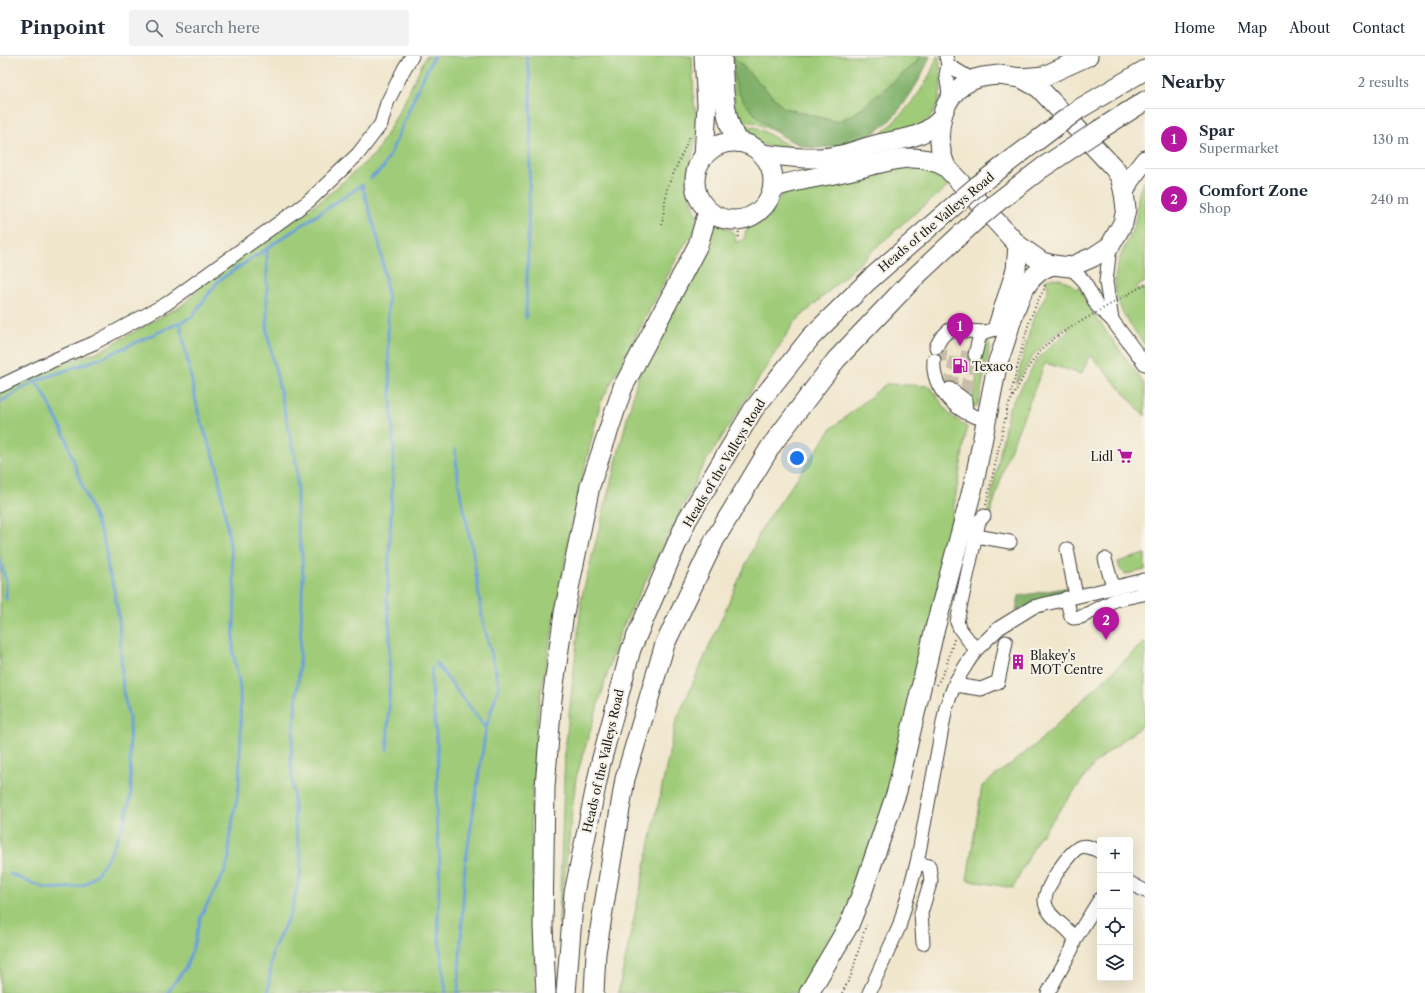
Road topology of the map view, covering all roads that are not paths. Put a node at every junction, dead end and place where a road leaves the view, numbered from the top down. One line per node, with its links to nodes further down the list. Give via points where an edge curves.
1 (412, 56): 28 (street, via 387,103 381,124 358,154 309,201 166,304 94,344)
2 (704, 56): 14 (highway, via 707,105)
3 (722, 56): 12 (highway, via 728,120)
4 (1088, 56): 7 (highway, via 1044,76)
5 (947, 61): 8 (street); 9 (street, via 946,75)
6 (1145, 70): 49 (highway, Heads of the Valleys Road, bridge, via 1079,109 977,186 868,280 811,337 753,410 687,520 631,649 601,762 574,893)
7 (1021, 78): 8 (highway, via 999,75); 18 (highway, via 1039,88 1092,143 1120,177)
8 (973, 80): 9 (highway)
9 (950, 99): 11 (highway)
10 (1145, 102): 50 (highway, Heads of the Valleys Road, bridge, via 1042,168 975,222 916,277 836,360 770,446 714,539 665,644 625,779 596,953)
11 (940, 120): 13 (highway, via 930,130 917,136 864,147 841,155 800,158); 16 (highway, via 941,154)
12 (738, 142): 13 (highway, via 751,146); 14 (highway, via 719,145)
13 (762, 154): 17 (highway, via 772,171)
14 (704, 156): 19 (highway, via 697,169 695,184 699,199)
15 (1145, 160): 18 (highway, via 1129,181)
16 (946, 167): 17 (highway, via 934,160 899,157 849,171 781,185); 20 (highway)
17 (772, 190): 19 (highway, via 769,199 760,210 748,218 739,229)
18 (1124, 193): 21 (highway, via 1126,208 1123,223)
19 (708, 211): 48 (highway, via 698,245 623,387 590,486 564,613 552,699 545,787 543,918)
20 (1018, 245): 22 (highway); 24 (highway, via 1016,270 1004,304)
21 (1110, 246): 22 (highway, via 1093,258); 23 (street, via 1106,282)
22 (1055, 270): 23 (street, via 1084,281 1097,306); 26 (highway, via 1036,274 1028,283 1014,313 1006,345)
23 (1112, 320): 27 (street)
24 (990, 331): 25 (street, via 979,338); 26 (highway); 29 (street, via 949,330 938,351 938,383 945,396 960,395 974,418)
25 (975, 354)
26 (998, 361): 29 (highway)
27 (1145, 364)
28 (0, 386)
29 (986, 419): 51 (highway, via 972,490 934,632 897,791 849,925)
30 (984, 516): 31 (street, via 979,521)
31 (976, 536): 32 (street); 39 (street, via 957,622)
32 (1010, 542)
33 (1067, 549): 37 (street)
34 (1105, 559): 36 (street)
35 (1144, 580): 36 (street); 37 (street, via 1143,594 1115,600 1081,617 1071,616)
36 (1113, 587): 37 (street)
37 (1071, 597): 39 (street, via 1033,607 999,628)
38 (1006, 642): 40 (street, via 998,682 981,689)
39 (976, 650): 40 (street)
40 (955, 685): 42 (street, via 946,707)
41 (1097, 851): 46 (street, via 1086,846 1076,849 1060,869 1045,900 1053,917 1071,931)
42 (917, 863): 47 (street, via 929,866 931,880 921,913); 52 (street, via 899,927)
43 (1133, 885): 44 (street)
44 (1145, 892)
45 (1097, 903): 46 (street)
46 (1075, 939): 53 (street)
47 (923, 943)
48 (546, 993)
49 (566, 993)
50 (594, 993)
51 (809, 993)
52 (869, 993)
53 (1048, 993)

